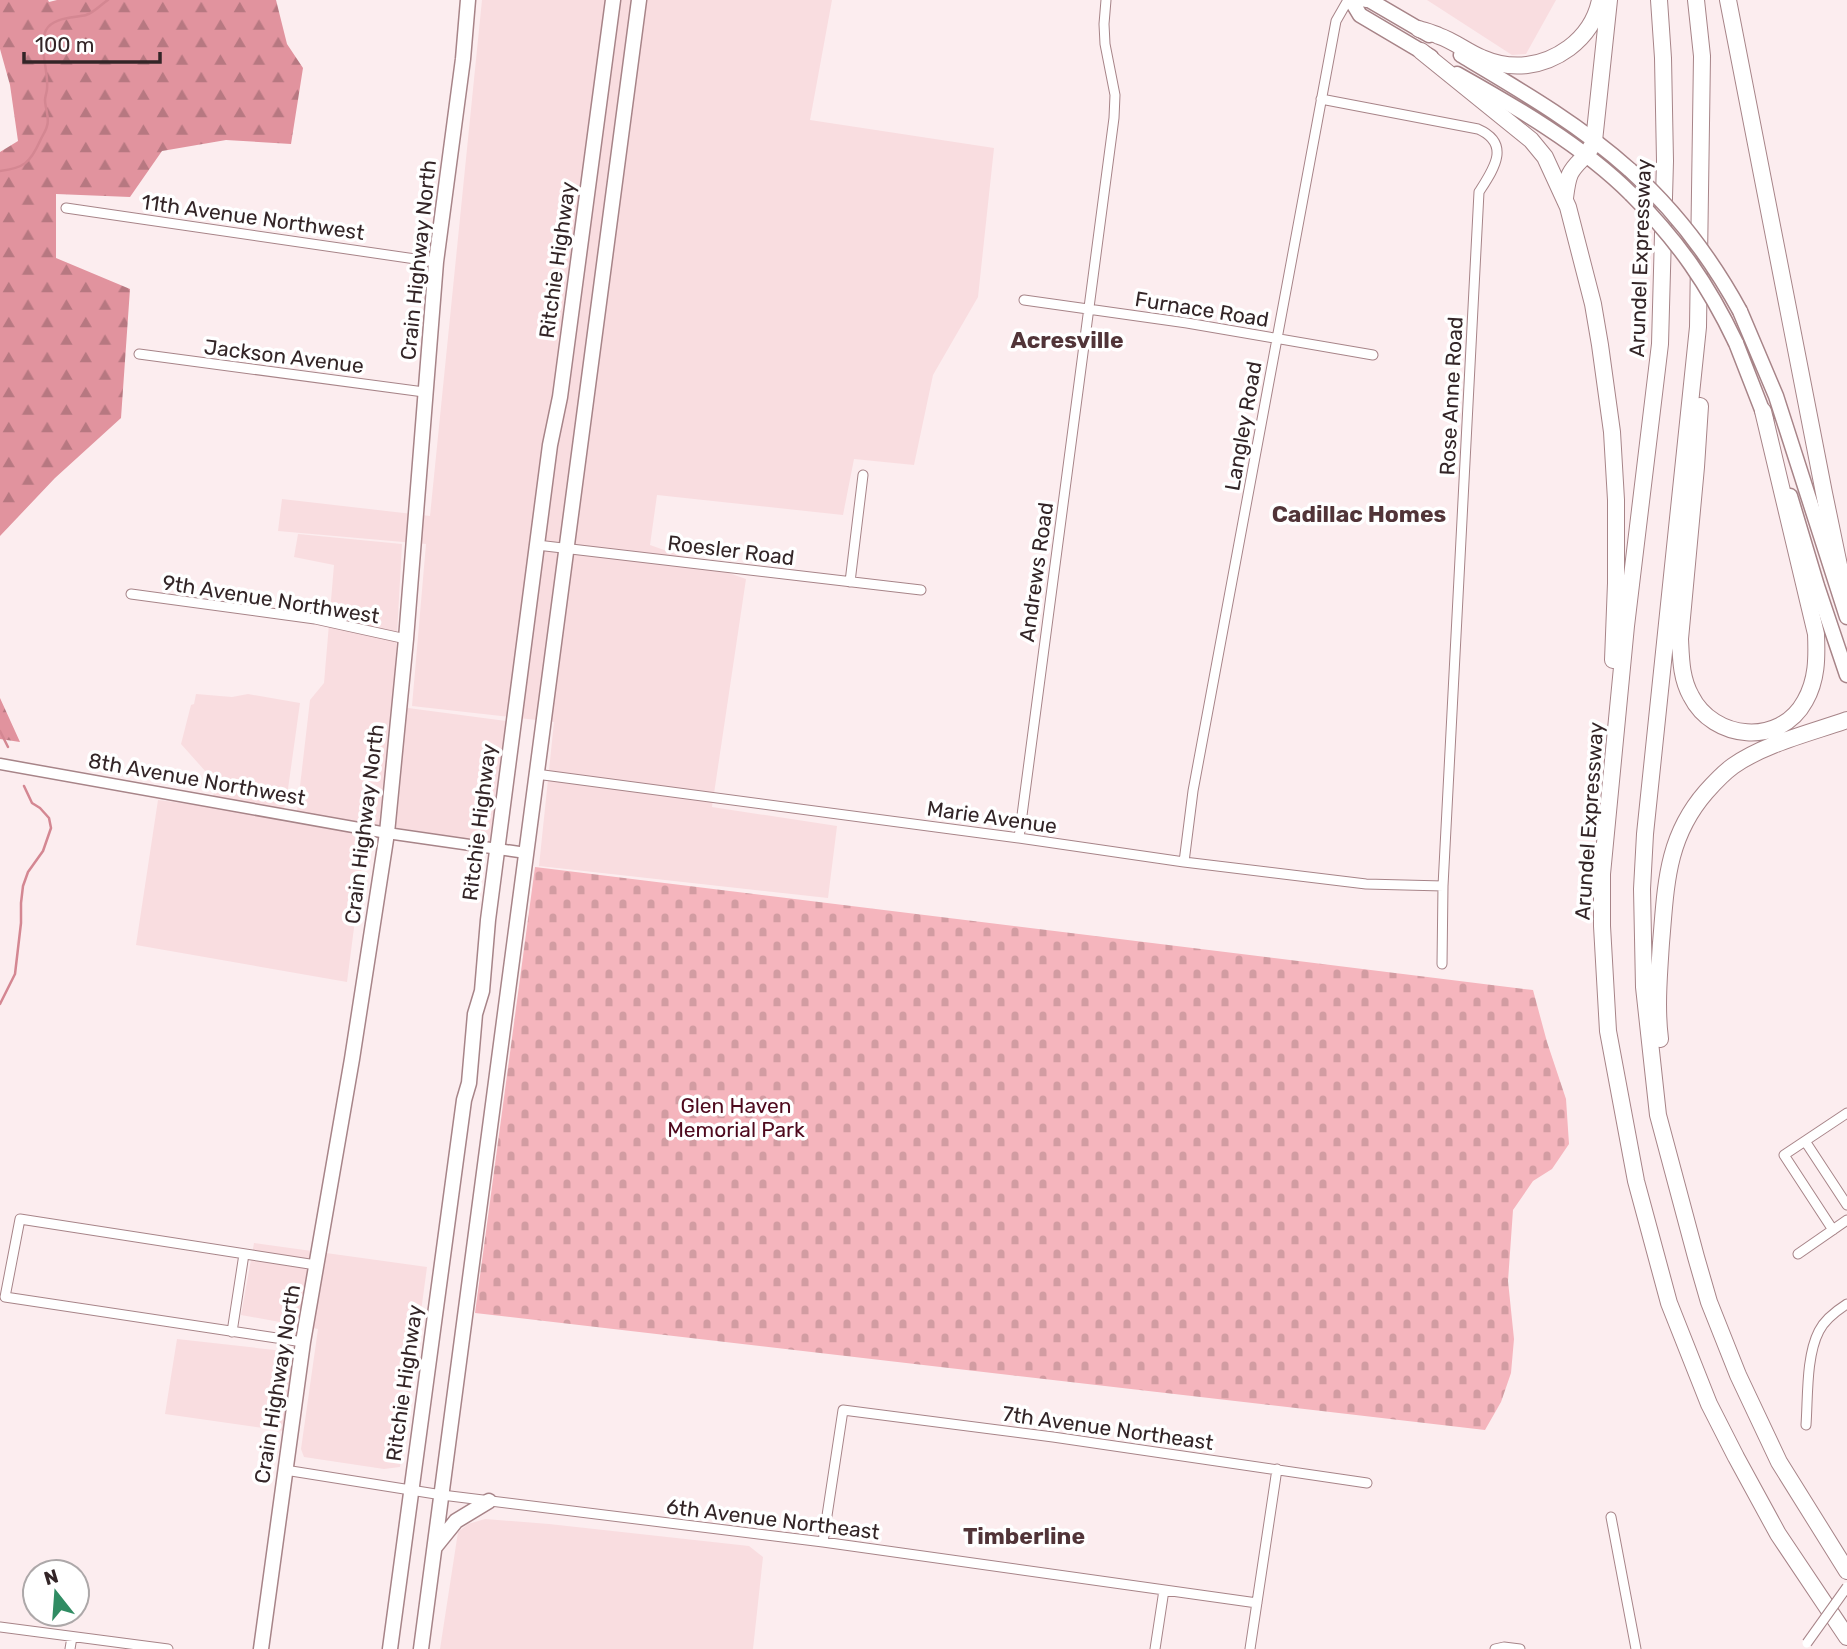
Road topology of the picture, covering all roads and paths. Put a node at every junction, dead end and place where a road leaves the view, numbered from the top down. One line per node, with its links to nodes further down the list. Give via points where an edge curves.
1 (468, 0): 19 (main road, Crain Highway North)
2 (612, 0): 29 (main road, Ritchie Highway)
3 (639, 0): 30 (main road)
4 (1106, 0): 21 (street, Andrews Road, via 1105,44 1115,95 1114,118)
5 (1349, 0): 13 (main road, via 1360,15); 14 (street, Langley Road, via 1336,21)
6 (1366, 0): 12 (main road)
7 (1600, 0): 12 (highway, via 1598,12 1581,38 1554,58 1530,65 1482,59)
8 (1609, 0): 15 (highway)
9 (1659, 0): 39 (highway, Arundel Expressway, via 1665,161 1660,344)
10 (1696, 0): 22 (highway, via 1702,57)
11 (1728, 0): 34 (highway)
12 (1419, 29): 15 (main road, via 1520,89)
13 (1421, 51): 16 (main road); 17 (highway, via 1531,140)
14 (1321, 99): 23 (street, Langley Road); 47 (street, Rose Anne Road, via 1478,129 1487,133 1498,152 1479,192)
15 (1594, 141): 16 (highway); 35 (main road, bridge, via 1674,214 1740,311 1776,396)
16 (1586, 157): 17 (highway, via 1570,174); 27 (main road, bridge, via 1631,194 1694,268 1720,310)
17 (1565, 198): 39 (highway, via 1593,304 1612,432 1616,583 1608,720)
18 (66, 208): 19 (street, 11th Avenue Northwest)
19 (436, 262): 26 (main road, Crain Highway North)
20 (1024, 300): 21 (street, Furnace Road)
21 (1089, 310): 23 (street, Furnace Road); 43 (street, Andrews Road)
22 (1698, 327): 27 (highway, via 1702,360 1681,662 1684,680 1707,718 1726,729 1748,733 1770,730 1792,717 1811,690 1817,662 1816,634); 50 (highway, via 1642,889 1644,987)
23 (1276, 339): 25 (street, Furnace Road); 46 (street, Langley Road)
24 (139, 354): 26 (street, Jackson Avenue)
25 (1373, 355)
26 (424, 392): 36 (main road, Crain Highway North)
27 (1763, 411): 37 (main road)
28 (863, 475): 31 (street)
29 (537, 545): 30 (street, Roesler Road); 44 (main road, Ritchie Highway)
30 (566, 548): 31 (street, Roesler Road); 41 (main road)
31 (850, 582): 32 (street, Roesler Road)
32 (921, 590)
33 (131, 594): 36 (street, 9th Avenue Northwest, via 315,619)
34 (1847, 604)
35 (1847, 617)
36 (406, 639): 42 (main road, Crain Highway North)
37 (1847, 675)
38 (1847, 720): 50 (highway, via 1743,759 1718,778 1681,829 1665,884)
39 (1614, 742): 77 (highway, Arundel Expressway, via 1602,874 1603,963 1608,1031 1636,1181 1670,1303 1709,1404 1778,1534)
40 (0, 764): 42 (street, 8th Avenue Northwest)
41 (536, 774): 43 (street, Marie Avenue); 45 (main road)
42 (387, 834): 44 (street, 8th Avenue Northwest); 57 (main road, Crain Highway North)
43 (1019, 838): 46 (street, Marie Avenue)
44 (497, 849): 45 (street, 8th Avenue Northwest); 65 (main road, Ritchie Highway, via 470,1083)
45 (526, 853): 66 (main road)
46 (1184, 862): 47 (street, Marie Avenue, via 1366,884)
47 (1443, 886): 48 (street, Rose Anne Road)
48 (1442, 964)
49 (1847, 1113): 51 (street)
50 (1658, 1115): 71 (highway, via 1709,1302 1738,1375 1779,1462)
51 (1805, 1141): 52 (street); 54 (street, via 1784,1155)
52 (1847, 1205)
53 (1847, 1220): 54 (street)
54 (1833, 1230): 56 (street)
55 (244, 1254): 57 (street); 59 (street); 59 (street, via 20,1219 5,1297)
56 (1798, 1254)
57 (316, 1265): 60 (main road, Crain Highway North)
58 (1847, 1304): 61 (street, via 1831,1314 1819,1331 1811,1357)
59 (232, 1332): 60 (street)
60 (303, 1342): 62 (main road, Crain Highway North)
61 (1806, 1425)
62 (285, 1469): 65 (street, 6th Avenue Northeast); 81 (main road, Crain Highway North)
63 (1278, 1469): 64 (street, 7th Avenue Northeast); 69 (street, 7th Avenue Northeast, via 843,1410); 74 (street)
64 (1367, 1483)
65 (411, 1490): 66 (street, 6th Avenue Northeast); 82 (main road, Ritchie Highway)
66 (442, 1494): 67 (street, 6th Avenue Northeast); 70 (main road)
67 (489, 1501): 69 (street, 6th Avenue Northeast); 70 (main road, via 456,1521)
68 (1611, 1517): 88 (street)
69 (823, 1542): 73 (street, 6th Avenue Northeast)
70 (435, 1548): 83 (main road)
71 (1847, 1571)
72 (1847, 1587): 78 (street, bridge)
73 (1164, 1590): 74 (street, 6th Avenue Northeast); 84 (street)
74 (1257, 1603): 85 (street)
75 (0, 1627): 76 (street)
76 (72, 1637): 79 (street); 80 (street)
77 (1847, 1637)
78 (1805, 1646)
79 (70, 1649)
80 (169, 1649)
81 (261, 1649)
82 (390, 1649)
83 (421, 1649)
84 (1155, 1649)
85 (1250, 1649)
86 (1495, 1649): 87 (street)
87 (1520, 1649)
88 (1636, 1649)

